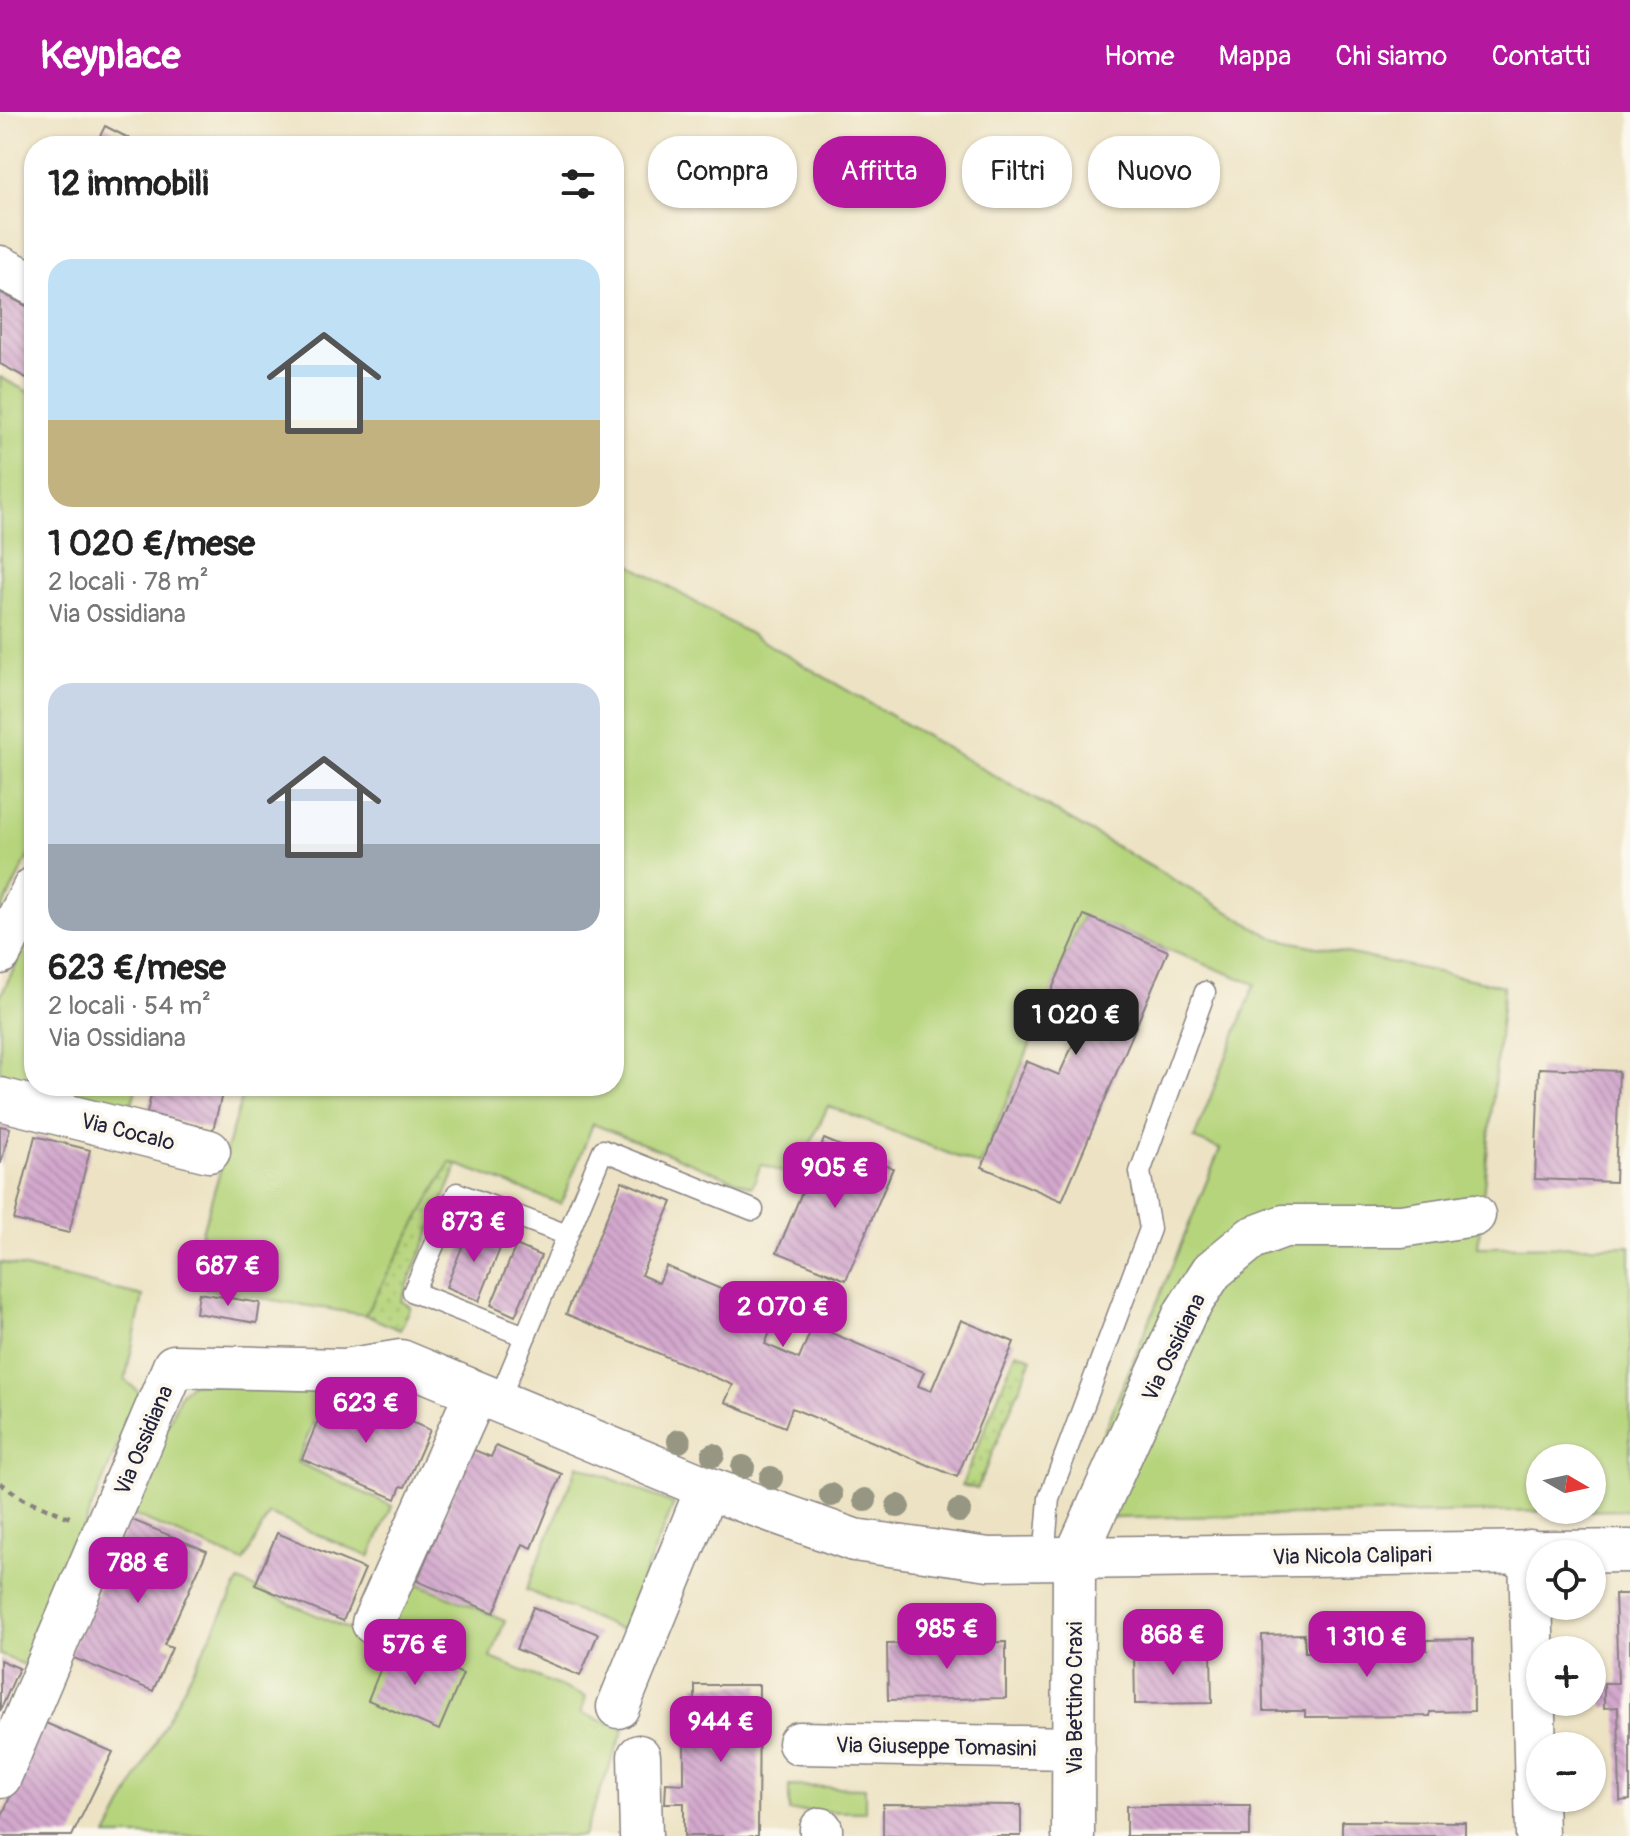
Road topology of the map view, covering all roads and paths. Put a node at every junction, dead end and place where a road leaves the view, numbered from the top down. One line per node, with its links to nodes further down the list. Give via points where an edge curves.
1 (0, 267): 2 (street)
2 (24, 279)
3 (24, 907): 4 (street)
4 (0, 953)
5 (1205, 992): 19 (lane, via 1140,1172 1150,1229 1049,1498)
6 (0, 1099): 7 (street, Via Cocalo)
7 (209, 1151)
8 (753, 1210): 10 (lane, via 603,1150)
9 (1474, 1215): 19 (street, Via Ossidiana, via 1401,1226 1284,1226 1252,1238 1212,1271 1185,1313)
10 (567, 1235): 11 (lane); 11 (lane, via 457,1193 413,1292)
11 (525, 1336): 12 (lane)
12 (487, 1397): 14 (street, Via Ossidiana); 15 (street, Via Ossidiana, via 401,1361 345,1370 174,1366); 21 (street)
13 (0, 1483): 15 (path, via 23,1499)
14 (707, 1488): 19 (street, Via Ossidiana, via 854,1540 989,1559); 22 (street)
15 (104, 1531): 26 (street, Via Ossidiana)
16 (1526, 1551): 19 (street, Via Nicola Calipari)
17 (1606, 1551): 18 (street, Via Nicola Calipari)
18 (1630, 1551)
19 (1059, 1560): 24 (street, Via Bettino Craxi)
20 (1532, 1620): 29 (street)
21 (373, 1623)
22 (618, 1707)
23 (799, 1743): 24 (street, Via Giuseppe Tomasini)
24 (1074, 1748): 28 (street, Via Bettino Craxi)
25 (639, 1756): 27 (street)
26 (0, 1777)
27 (641, 1836)
28 (1073, 1836)
29 (1537, 1836)

